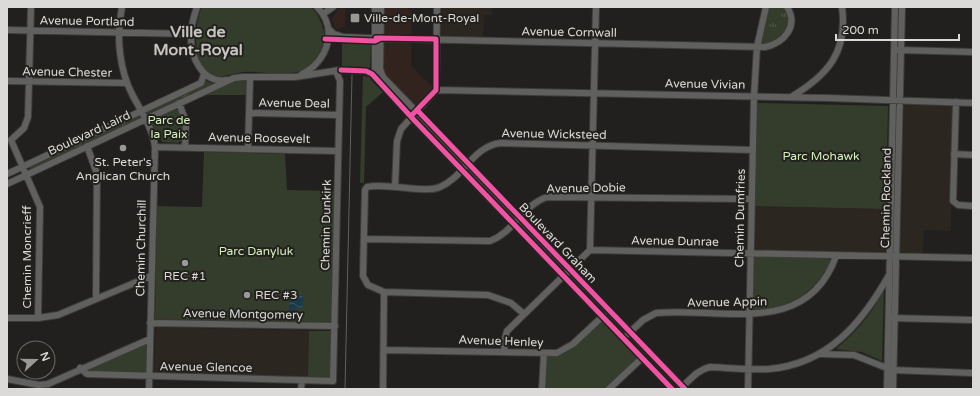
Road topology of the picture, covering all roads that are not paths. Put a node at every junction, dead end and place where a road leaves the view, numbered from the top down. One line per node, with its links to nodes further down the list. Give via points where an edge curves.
1 (31, 7): 18 (street)
2 (122, 7): 19 (street, Chemin Churchill)
3 (197, 7): 20 (street)
4 (317, 7): 15 (street)
5 (333, 7): 15 (street)
6 (375, 7): 21 (street)
7 (382, 7): 21 (street)
8 (437, 7): 22 (street)
9 (596, 7): 23 (street)
10 (766, 7): 24 (street, Chemin Dumfries)
11 (787, 7): 24 (street, via 792,20 786,37 772,46)
12 (842, 7): 41 (street, via 844,31 833,62 817,80)
13 (895, 7): 25 (street, Chemin Rockland)
14 (902, 7): 25 (street, Chemin Rockland)
15 (323, 14): 16 (street)
16 (329, 29): 21 (street, Avenue Cornwall, bridge, via 343,37); 32 (street, via 328,44 320,61 308,71)
17 (7, 30): 18 (street, Avenue Portland)
18 (30, 30): 19 (street, Avenue Portland); 36 (street)
19 (119, 33): 20 (street, Avenue Portland); 37 (street, Chemin Churchill)
20 (191, 34): 30 (street, via 195,58)
21 (378, 38): 22 (street, Avenue Cornwall); 27 (street)
22 (436, 39): 23 (street, Avenue Cornwall); 38 (street)
23 (595, 44): 24 (street, Avenue Cornwall); 39 (street)
24 (757, 47): 40 (street, Chemin Dumfries)
25 (897, 50): 26 (street); 42 (street, Chemin Rockland)
26 (973, 52)
27 (377, 69): 29 (street, Boulevard Laird); 34 (street); 46 (street, Boulevard Graham)
28 (339, 70): 29 (street, Boulevard Laird, bridge); 32 (street, Boulevard Laird); 49 (street, Chemin Dunkirk)
29 (366, 71): 34 (street)
30 (204, 74): 33 (street, via 216,80); 47 (street, Boulevard Laird, via 201,83)
31 (250, 77): 32 (street, Boulevard Laird); 33 (street, Boulevard Laird); 48 (street)
32 (294, 77)
33 (234, 78): 44 (street, Boulevard Laird)
34 (376, 78): 50 (street, Boulevard Graham)
35 (7, 82): 36 (street, Avenue Chester)
36 (29, 82): 37 (street, Avenue Chester); 52 (street, via 27,124)
37 (126, 83): 47 (street, Chemin Churchill)
38 (436, 90): 39 (street, Avenue Vivian); 46 (street)
39 (593, 93): 40 (street, Avenue Vivian); 54 (street)
40 (754, 96): 41 (street, Avenue Vivian); 58 (street, Chemin Dumfries)
41 (791, 97): 42 (street, Avenue Vivian)
42 (896, 100): 43 (street, Avenue Vivian); 78 (street, Chemin Rockland)
43 (956, 102): 45 (street, Avenue Vivian); 60 (street)
44 (179, 103): 51 (street, Boulevard Laird); 56 (street, via 185,118)
45 (973, 103)
46 (417, 110): 50 (street); 62 (street, Boulevard Graham)
47 (141, 111): 51 (street, Chemin Churchill); 63 (street, Boulevard Laird)
48 (249, 113): 49 (street, Avenue Deal); 57 (street)
49 (339, 115): 59 (street, Chemin Dunkirk)
50 (411, 116): 64 (street, Boulevard Graham); 68 (street, via 396,141)
51 (144, 119): 53 (street, Boulevard Laird); 55 (street, Chemin Churchill)
52 (9, 140): 63 (street, Chemin Moncrieff)
53 (87, 146): 66 (street, Boulevard Laird); 85 (street, via 97,174)
54 (593, 146): 58 (street, Avenue Wicksteed); 62 (street, Avenue Wicksteed, via 494,144 482,150); 69 (street)
55 (155, 147): 56 (street, Avenue Roosevelt); 82 (street, Chemin Churchill)
56 (185, 147): 57 (street, Avenue Roosevelt)
57 (248, 149): 59 (street, Avenue Roosevelt)
58 (753, 150): 70 (street, Chemin Dumfries)
59 (338, 151): 94 (street, Chemin Dunkirk)
60 (954, 154): 61 (street); 71 (street, via 954,203)
61 (973, 155)
62 (467, 164): 64 (street, Avenue Wicksteed); 72 (street, Boulevard Graham)
63 (23, 166): 65 (street, Boulevard Laird); 66 (street, Chemin Moncrieff)
64 (462, 169): 68 (street, Avenue Wicksteed, via 436,188); 73 (street, Boulevard Graham)
65 (7, 174)
66 (27, 174): 67 (street, Boulevard Laird); 90 (street, Chemin Moncrieff, via 37,196 40,213)
67 (7, 184)
68 (395, 187): 74 (street, Avenue Wicksteed, via 370,186 365,190)
69 (591, 198): 70 (street, Avenue Dobie); 72 (street, Avenue Dobie, via 547,198 533,203); 75 (street)
70 (752, 199): 76 (street, Chemin Dumfries)
71 (973, 206)
72 (519, 217): 73 (street, Avenue Dobie); 80 (street, Boulevard Graham)
73 (514, 223): 74 (street, Avenue Dobie, via 498,237 486,242); 83 (street, Boulevard Graham)
74 (364, 239): 84 (street, via 364,279 368,285)
75 (590, 250): 76 (street, Avenue Dunrae); 80 (street)
76 (750, 254): 77 (street, Avenue Dunrae); 87 (street, Chemin Dumfries)
77 (836, 256): 78 (street, Avenue Dunrae); 87 (street, Avenue Appin, via 824,282 805,299 780,310 765,314)
78 (893, 257): 79 (street, Avenue Dunrae); 81 (street, Chemin Rockland); 91 (street, Chemin Rockland)
79 (973, 258)
80 (570, 269): 83 (street); 95 (street, Boulevard Graham)
81 (889, 274): 91 (street, Chemin Rockland); 101 (street, via 859,321)
82 (151, 276): 85 (street); 93 (street, Chemin Churchill)
83 (564, 276): 86 (street); 88 (street, Boulevard Graham)
84 (384, 292): 86 (street, via 488,295 511,303); 98 (street)
85 (96, 299): 90 (street, via 69,312)
86 (524, 314): 99 (street, via 507,331)
87 (749, 314): 95 (street, Avenue Appin, via 656,313 643,320); 104 (street, Chemin Dumfries)
88 (603, 316): 96 (street, Boulevard Graham); 100 (street, Avenue Henley, via 568,348 557,353)
89 (7, 318): 90 (street)
90 (38, 318)
91 (891, 318): 92 (street); 105 (street, Chemin Rockland)
92 (973, 320)
93 (150, 323): 94 (street, Avenue Montgomery); 97 (street, Chemin Churchill)
94 (335, 326): 111 (street, Chemin Dunkirk)
95 (630, 332): 96 (street, Avenue Appin); 113 (street, Boulevard Graham)
96 (624, 338): 102 (street, Boulevard Graham)
97 (150, 339): 103 (street); 107 (street, Chemin Churchill)
98 (384, 350): 99 (street, Avenue Henley); 117 (street)
99 (504, 351): 100 (street, Avenue Henley)
100 (544, 353): 118 (street)
101 (821, 354): 104 (street, via 776,367); 105 (street, via 854,355)
102 (642, 358): 119 (street); 120 (street, Boulevard Graham)
103 (80, 368): 107 (street, Avenue Glencoe, via 87,374); 110 (street)
104 (748, 369): 113 (street, via 703,369); 121 (street, Chemin Dumfries)
105 (890, 370): 106 (street); 122 (street, Chemin Rockland); 123 (street, Chemin Rockland)
106 (973, 373)
107 (149, 377): 109 (street, Avenue Glencoe); 115 (street, Chemin Churchill)
108 (7, 379): 112 (street)
109 (302, 380): 111 (street, Avenue Glencoe); 116 (street)
110 (57, 381): 112 (street); 114 (street)
111 (333, 381)
112 (41, 387)
113 (682, 388)
114 (55, 389)
115 (149, 389)
116 (302, 389)
117 (383, 389)
118 (542, 389)
119 (609, 389)
120 (672, 389)
121 (748, 389)
122 (886, 389)
123 (893, 389)

